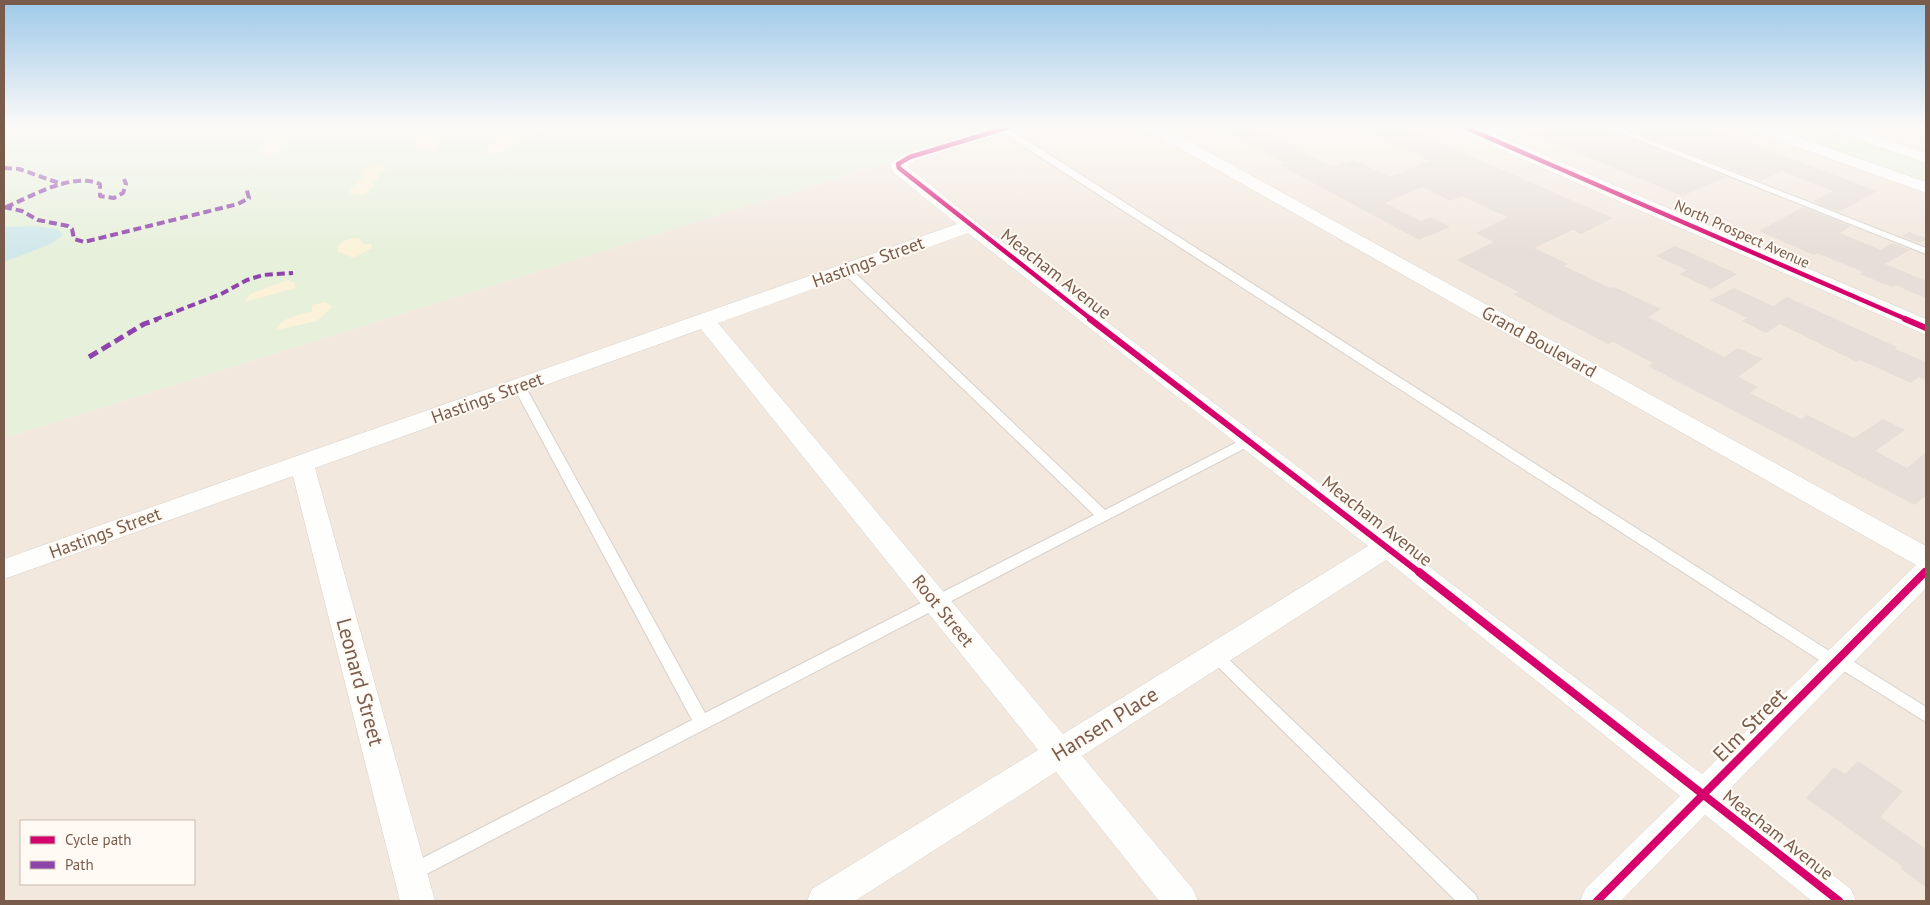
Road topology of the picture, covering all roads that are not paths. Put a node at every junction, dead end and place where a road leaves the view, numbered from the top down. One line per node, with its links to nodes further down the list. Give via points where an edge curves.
1 (900, 169): 8 (street, Meacham Avenue)
2 (1070, 169): 23 (lane)
3 (1228, 169): 18 (street, Grand Boulevard)
4 (1571, 169): 12 (street, North Prospect Avenue)
5 (1718, 169): 9 (lane)
6 (1873, 169): 7 (street)
7 (1926, 188)
8 (970, 226): 10 (street, Hastings Street); 14 (street, Meacham Avenue)
9 (1926, 251)
10 (846, 270): 11 (street, Hastings Street); 16 (lane)
11 (705, 320): 13 (street, Hastings Street); 21 (street, Root Street)
12 (1926, 328)
13 (519, 386): 15 (street, Hastings Street); 25 (lane)
14 (1249, 441): 16 (lane); 17 (street, Meacham Avenue)
15 (302, 464): 19 (street, Hastings Street); 28 (street, Leonard Street)
16 (1103, 516): 21 (lane)
17 (1387, 548): 22 (street, Hansen Place); 27 (street, Meacham Avenue)
18 (1926, 558)
19 (4, 569)
20 (1926, 571): 23 (street, Elm Street)
21 (936, 603): 25 (lane); 26 (street, Root Street)
22 (1215, 655): 26 (street, Hansen Place); 32 (lane)
23 (1837, 661): 24 (lane); 27 (street, Elm Street)
24 (1926, 715)
25 (702, 723): 28 (lane)
26 (1059, 753): 30 (street, Hansen Place); 31 (street, Root Street)
27 (1703, 796): 33 (street, Elm Street); 34 (street, Meacham Avenue)
28 (411, 873): 29 (street, Leonard Street)
29 (418, 901)
30 (824, 901)
31 (1181, 901)
32 (1469, 901)
33 (1597, 901)
34 (1839, 901)

